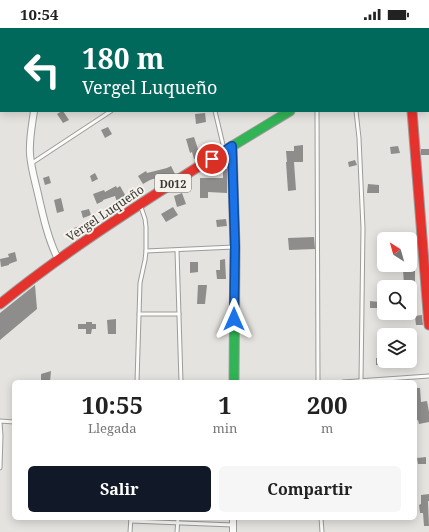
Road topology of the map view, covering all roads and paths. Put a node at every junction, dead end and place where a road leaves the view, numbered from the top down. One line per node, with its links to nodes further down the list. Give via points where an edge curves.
1 (34, 112): 9 (street, via 30,138)
2 (109, 112): 9 (lane)
3 (215, 112): 8 (lane)
4 (288, 112): 8 (street, Vergel Luqueño / D012)
5 (317, 112): 23 (lane)
6 (356, 112): 24 (lane, via 363,228)
7 (412, 112): 18 (street)
8 (229, 148): 10 (street, Vergel Luqueño / D012); 11 (street)
9 (32, 163): 14 (street, via 42,210)
10 (141, 204): 13 (lane, via 146,227); 14 (street, Vergel Luqueño / D012)
11 (235, 247): 12 (lane); 22 (street)
12 (177, 250): 13 (lane); 17 (lane)
13 (146, 251): 16 (lane, via 140,283)
14 (58, 259): 15 (street, Vergel Luqueño / D012)
15 (0, 304)
16 (139, 314): 17 (lane); 20 (lane)
17 (179, 314): 21 (lane)
18 (429, 325)
19 (429, 376): 25 (lane)
20 (137, 380)
21 (180, 380)
22 (234, 380)
23 (318, 380)
24 (360, 380)
25 (374, 380)
26 (0, 421): 27 (lane); 28 (lane)
27 (12, 422)
28 (0, 468)
29 (131, 520): 32 (lane); 33 (lane)
30 (321, 520): 36 (lane)
31 (233, 521): 32 (lane); 35 (street)
32 (178, 523): 34 (lane)
33 (130, 532)
34 (177, 532)
35 (233, 532)
36 (322, 532)

